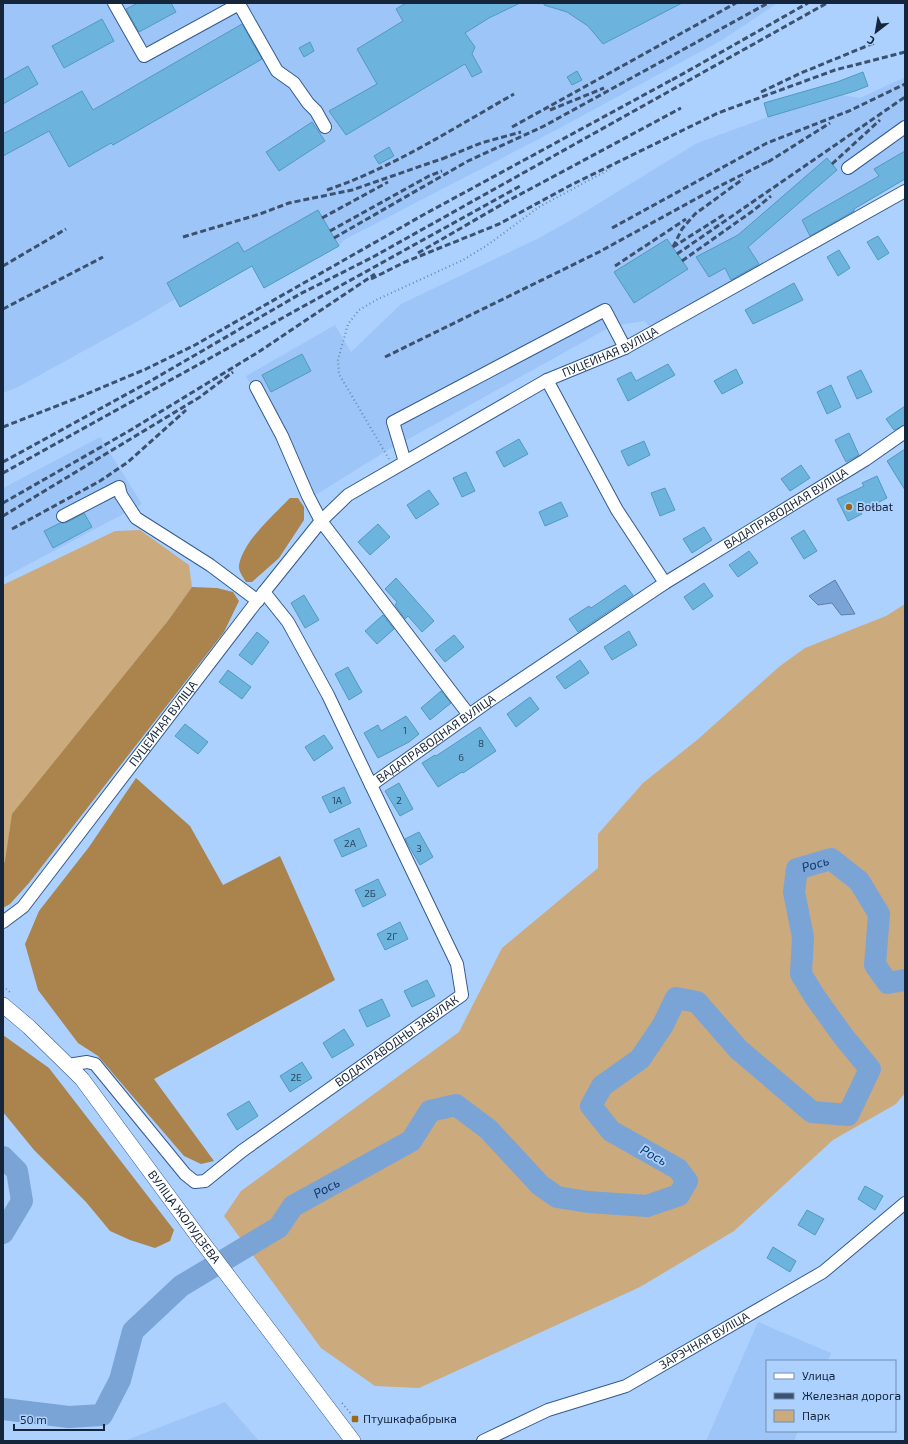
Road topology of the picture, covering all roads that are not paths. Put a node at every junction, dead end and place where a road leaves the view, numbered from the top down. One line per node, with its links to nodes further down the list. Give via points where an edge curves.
1 (114, 3): 3 (street, via 144,56 239,4 277,71 294,83 316,111)
2 (905, 127): 4 (street)
3 (325, 128)
4 (848, 168)
5 (905, 191): 6 (street, ПУЦЕЙНАЯ ВУЛІЦА)
6 (625, 348): 7 (street, ПУЦЕЙНАЯ ВУЛІЦА); 10 (street, via 605,310 393,422)
7 (547, 380): 10 (street, ПУЦЕЙНАЯ ВУЛІЦА); 13 (street, via 616,510)
8 (256, 387): 12 (street, via 282,436)
9 (905, 432): 13 (street, ВАДАПРАВОДНАЯ ВУЛІЦА, via 865,460)
10 (405, 462): 12 (street, ПУЦЕЙНАЯ ВУЛІЦА, via 348,495)
11 (63, 516): 14 (street, ВАДАПРАВОДНАЯ ВУЛІЦА, via 119,487 121,495 136,518)
12 (321, 521): 14 (street, ПУЦЕЙНАЯ ВУЛІЦА); 15 (street)
13 (665, 583): 15 (street, ВАДАПРАВОДНАЯ ВУЛІЦА)
14 (261, 597): 16 (street, ВАДАПРАВОДНАЯ ВУЛІЦА, via 288,622 321,682); 17 (street, ПУЦЕЙНАЯ ВУЛІЦА, via 23,907)
15 (469, 715): 16 (street, ВАДАПРАВОДНАЯ ВУЛІЦА)
16 (371, 785): 19 (street, ВОДАПРАВОДНЫ ЗАВУЛАК, via 457,964 462,995 242,1151 204,1181 195,1182 185,1174 95,1064 86,1062)
17 (3, 922)
18 (3, 1005): 19 (main road, ВУЛІЦА ЖОЛУДЗЕВА)
19 (68, 1065): 21 (main road, ВУЛІЦА ЖОЛУДЗЕВА, via 82,1079)
20 (905, 1203): 22 (street, ЗАРЭЧНАЯ ВУЛІЦА, via 823,1272 626,1386 548,1410)
21 (353, 1441)
22 (483, 1441)

